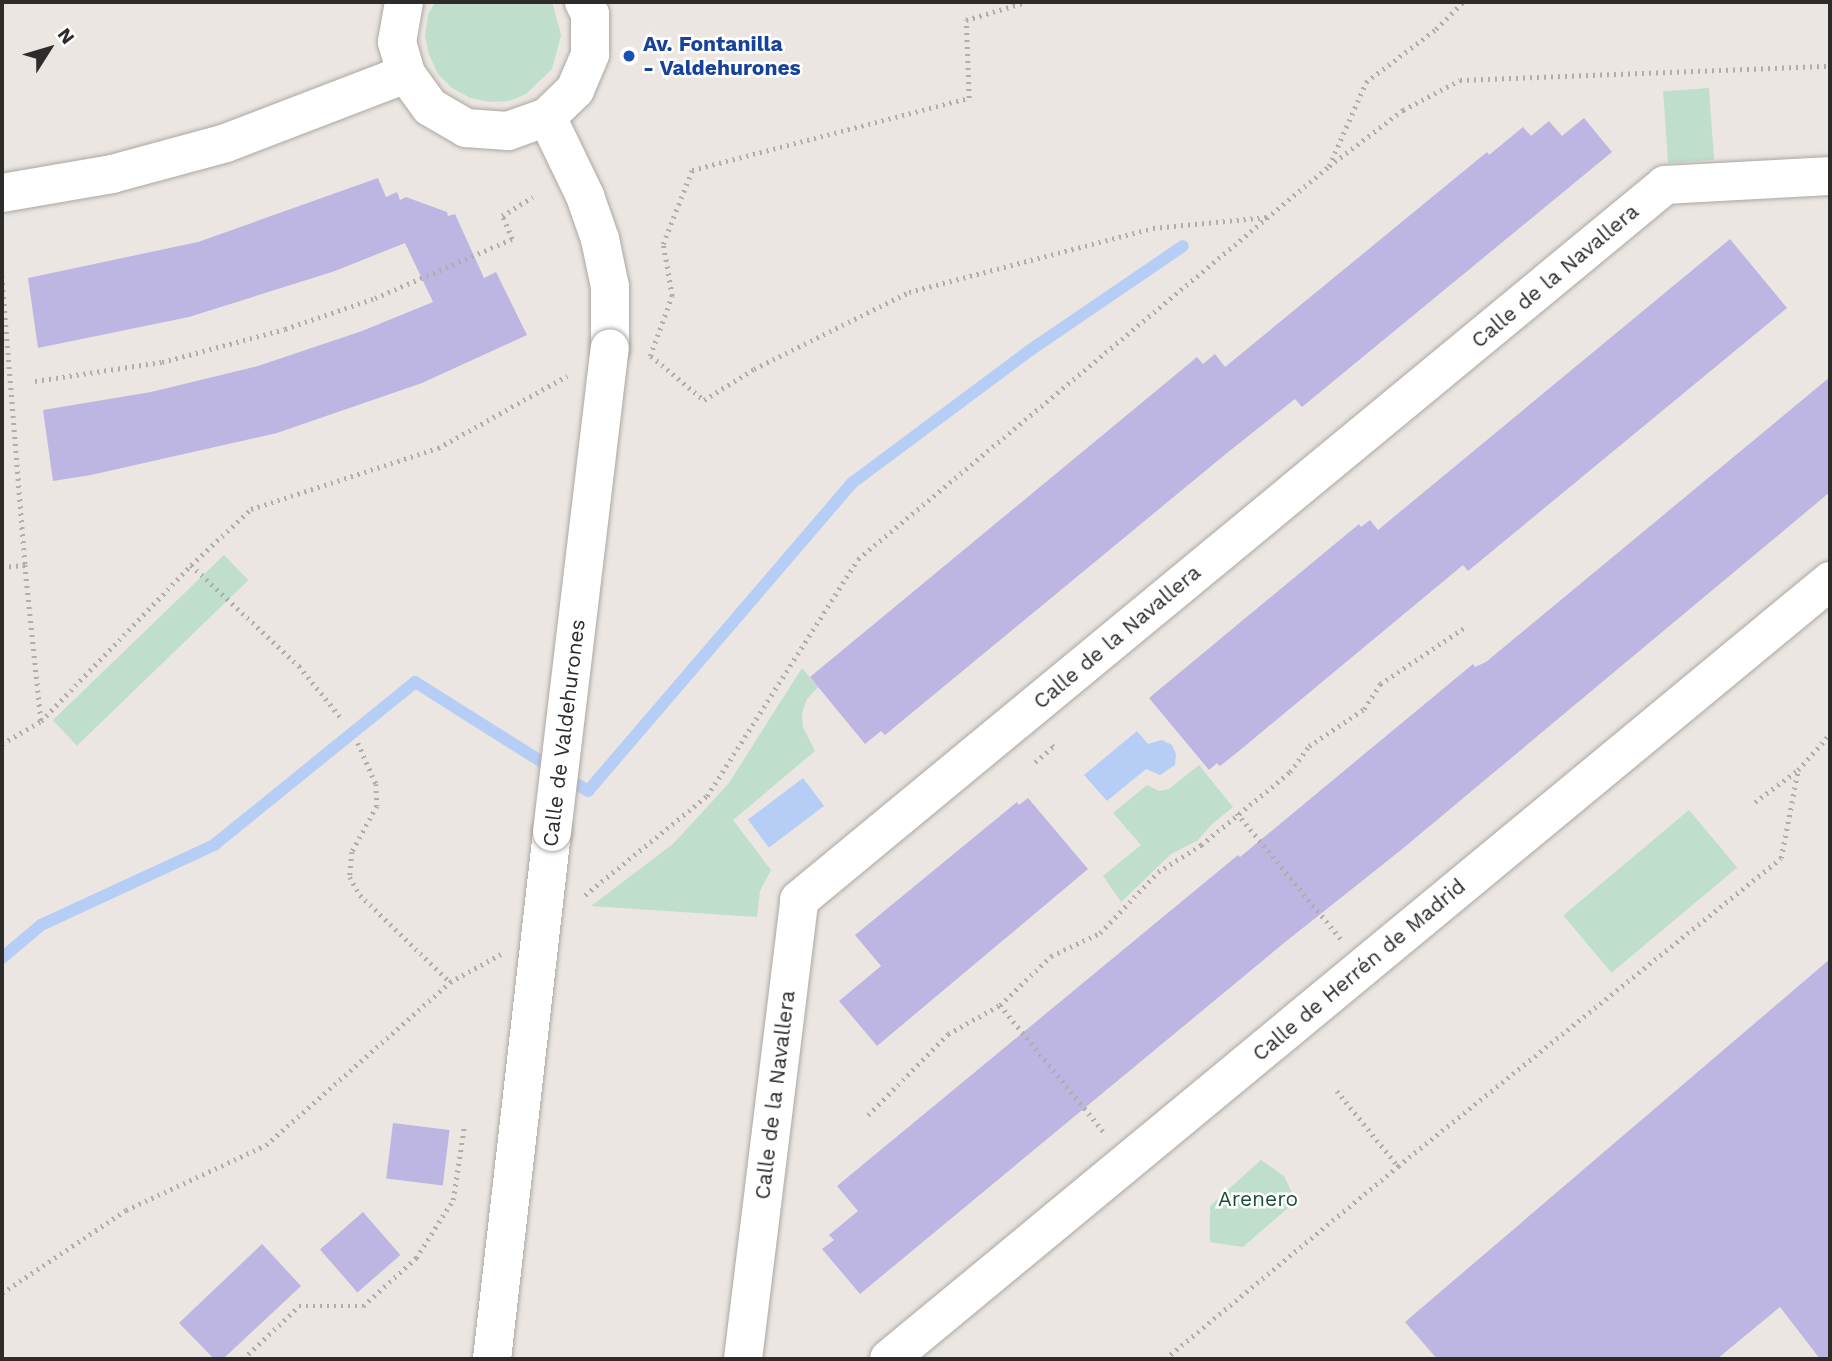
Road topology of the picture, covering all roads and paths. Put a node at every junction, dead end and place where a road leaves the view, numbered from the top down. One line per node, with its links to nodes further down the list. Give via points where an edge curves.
1 (404, 2): 8 (street, via 397,42)
2 (584, 2): 9 (street, via 590,14 590,54 575,90)
3 (993, 2): 6 (path)
4 (1026, 2): 6 (path)
5 (1463, 2): 10 (path, via 1436,29 1366,82)
6 (994, 9): 17 (path, via 966,20 969,98 692,170 663,244 672,296)
7 (1830, 66): 10 (path, via 1460,80 1402,110)
8 (406, 74): 9 (street, via 430,107 466,128 508,131); 12 (street, via 226,143 112,174)
9 (547, 117): 16 (street, Calle de Valdehurones, via 600,239)
10 (1329, 166): 14 (path)
11 (1830, 176): 45 (street, Calle de la Navallera, via 1665,185 799,900)
12 (2, 193)
13 (532, 197): 19 (path, via 502,216 512,239 375,298 285,329 162,362)
14 (1268, 217): 17 (path, via 1153,228 909,292 754,369 704,400); 33 (path, via 858,559 707,796)
15 (2, 275): 20 (path)
16 (624, 353): 17 (path); 33 (street, Calle de Valdehurones, bridge)
17 (651, 356)
18 (576, 374): 21 (path, via 438,448 251,509)
19 (35, 382)
20 (25, 565): 22 (path); 26 (path)
21 (191, 565): 25 (path, via 299,667); 26 (path)
22 (2, 567)
23 (1830, 581): 34 (street, Calle de Herrén de Madrid)
24 (1464, 628): 32 (path, via 1380,684 1364,709 1310,746 1290,772)
25 (342, 719)
26 (41, 721): 29 (path)
27 (1830, 734): 30 (path)
28 (358, 743): 35 (path, via 376,785 377,806 352,852 350,877 360,895)
29 (2, 744)
30 (1798, 769): 31 (path); 41 (path, via 1780,858)
31 (1755, 802)
32 (1237, 813): 34 (path); 36 (path, via 1201,845 1158,872 1100,933 1051,956)
33 (540, 931): 35 (path); 44 (street, Calle de Valdehurones)
34 (1364, 966): 40 (street, Calle de Herrén de Madrid)
35 (450, 982): 42 (path, via 266,1145 126,1210)
36 (1000, 1004): 38 (path, via 948,1034); 40 (path)
37 (1337, 1091): 41 (path)
38 (868, 1115)
39 (464, 1127): 43 (path, via 453,1200 416,1258 363,1306 299,1306)
40 (1128, 1161): 46 (street, Calle de Herrén de Madrid)
41 (1398, 1166): 47 (path)
42 (2, 1293)
43 (243, 1359)
44 (492, 1359)
45 (743, 1359)
46 (889, 1359)
47 (1165, 1359)

